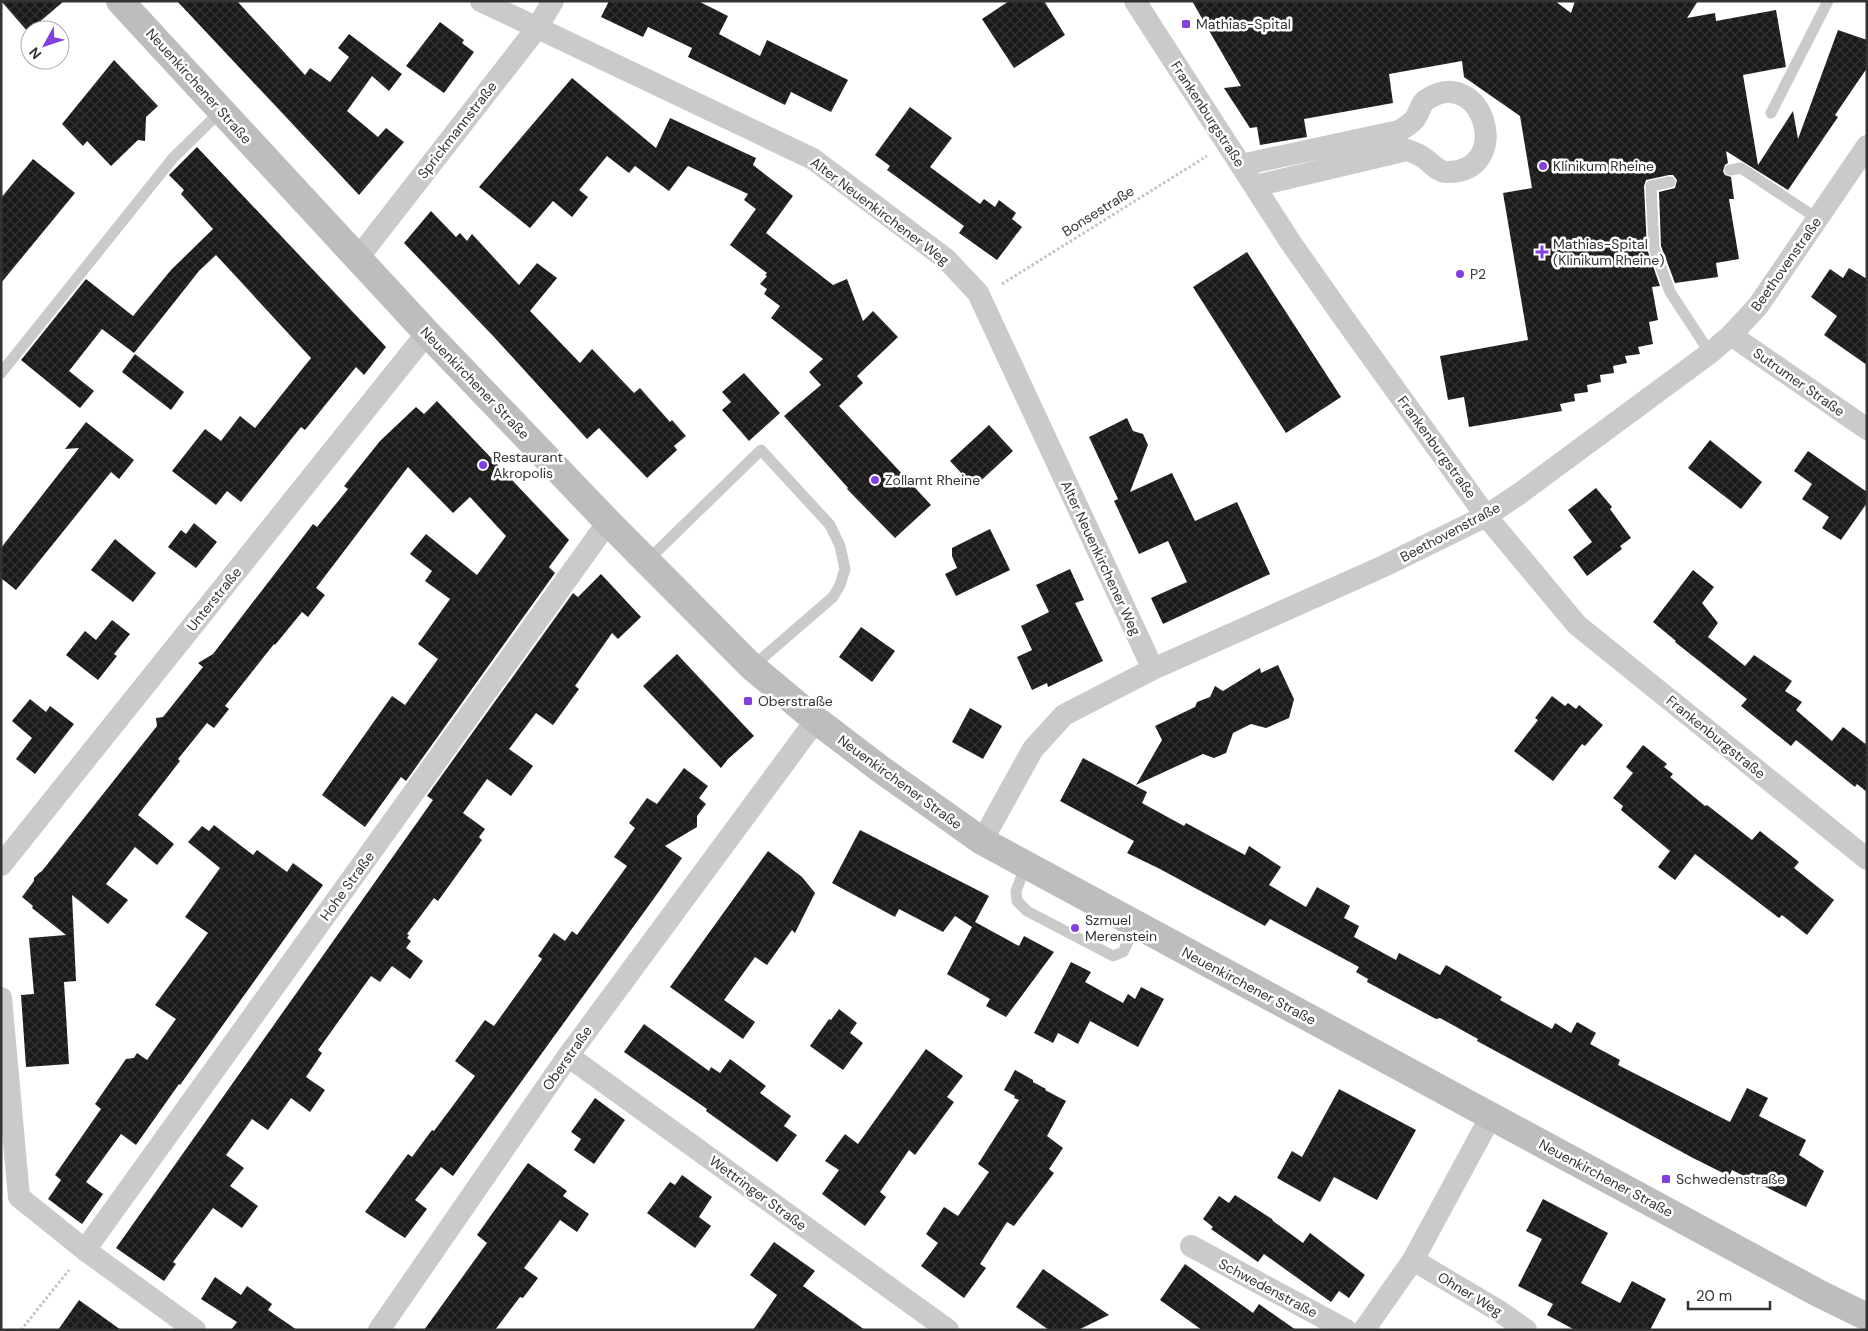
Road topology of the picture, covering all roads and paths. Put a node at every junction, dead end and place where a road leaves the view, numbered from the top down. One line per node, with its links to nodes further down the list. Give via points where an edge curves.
1 (120, 1): 7 (street, Neuenkirchener Straße)
2 (481, 1): 6 (street, Alter Neuenkirchener Weg)
3 (554, 1): 6 (street, Sprickmannstraße)
4 (1135, 1): 9 (street, Frankenburgstraße)
5 (1828, 1): 8 (lane)
6 (537, 28): 16 (street, Sprickmannstraße); 17 (street, Alter Neuenkirchener Weg, via 813,159 946,259)
7 (221, 111): 16 (street, Neuenkirchener Straße); 21 (lane, via 173,158)
8 (1771, 113)
9 (1227, 143): 11 (street, Frankenburgstraße); 17 (path, Bonsestraße, via 1002,284)
10 (1867, 146): 15 (street, Beethovenstraße)
11 (1241, 165): 14 (street, Frankenburgstraße); 14 (street, via 1399,132 1415,119 1427,98 1440,93 1456,92 1469,99 1479,108 1486,130 1482,155 1459,170 1444,172 1434,168 1424,157 1407,150)
12 (1730, 170): 15 (lane, via 1741,168)
13 (1670, 182): 20 (lane, via 1651,186 1654,248 1670,292)
14 (1255, 186): 23 (street, Frankenburgstraße, via 1291,243)
15 (1818, 218): 19 (street, Beethovenstraße, via 1758,306)
16 (358, 258): 18 (street, Neuenkirchener Straße)
17 (978, 293): 27 (street, Alter Neuenkirchener Weg)
18 (427, 333): 24 (street, Neuenkirchener Straße); 31 (street, Unterstraße)
19 (1731, 335): 20 (street, Beethovenstraße); 22 (street, Sutrumer Straße)
20 (1710, 353): 23 (street, Beethovenstraße)
21 (1, 373)
22 (1867, 429)
23 (1486, 516): 27 (street, Beethovenstraße, via 1384,566); 30 (street, Frankenburgstraße, via 1577,625)
24 (608, 522): 25 (street, Neuenkirchener Straße); 38 (street, Hohe Straße)
25 (646, 561): 26 (street, Neuenkirchener Straße); 26 (lane, via 761,450 830,525 840,546 845,569 832,597)
26 (752, 667): 28 (street, Neuenkirchener Straße)
27 (1153, 669): 29 (street, Beethovenstraße, via 1064,715 1033,749)
28 (816, 720): 29 (street, Neuenkirchener Straße); 35 (street, Oberstraße)
29 (982, 841): 32 (street, Neuenkirchener Straße)
30 (1867, 859)
31 (1, 865)
32 (1026, 865): 33 (street, Neuenkirchener Straße); 33 (lane, via 1016,892 1017,901 1027,911 1113,956 1123,952)
33 (1136, 925): 36 (street, Neuenkirchener Straße)
34 (1, 998): 38 (street, via 18,1196)
35 (568, 1056): 43 (street, Oberstraße); 44 (street, Wettringer Straße)
36 (1490, 1116): 39 (street); 40 (street, Neuenkirchener Straße)
37 (1190, 1246): 45 (street, Schwedenstraße)
38 (85, 1250): 41 (path); 42 (street)
39 (1413, 1260): 46 (street); 47 (street, Ohner Weg)
40 (1867, 1317)
41 (21, 1330)
42 (195, 1330)
43 (379, 1330)
44 (948, 1330)
45 (1346, 1330)
46 (1364, 1330)
47 (1526, 1330)

